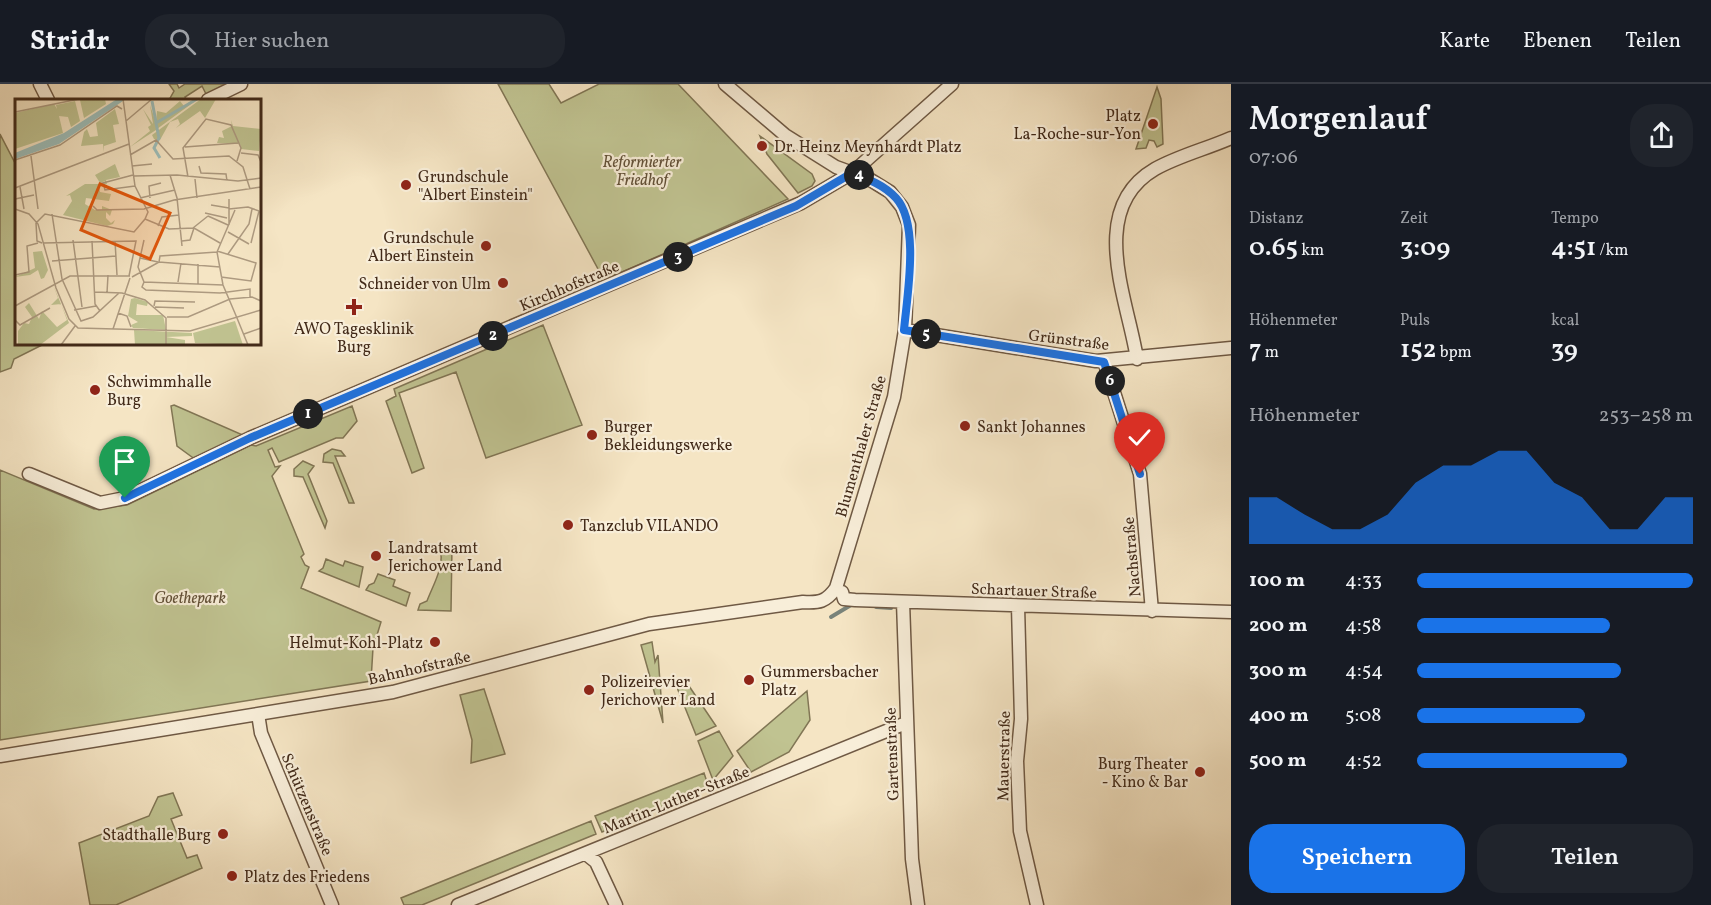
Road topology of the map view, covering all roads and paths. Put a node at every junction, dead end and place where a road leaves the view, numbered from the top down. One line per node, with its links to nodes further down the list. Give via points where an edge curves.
1 (40, 84): 5 (street)
2 (241, 84): 6 (street)
3 (725, 84): 8 (street, Blumenthaler Straße, via 785,135)
4 (952, 84): 8 (street, Kirchhofstraße)
5 (48, 99)
6 (210, 99)
7 (1231, 138): 11 (street, via 1155,169 1131,188 1116,238 1117,265)
8 (852, 173): 9 (street, Blumenthaler Straße, via 890,192 906,214 909,243); 13 (street, Kirchhofstraße, via 796,206 250,438 125,498 100,503)
9 (904, 330): 12 (street, Grünstraße); 14 (street, Blumenthaler Straße, via 894,397)
10 (1231, 348): 11 (street, Grünstraße)
11 (1137, 359): 12 (street, Grünstraße)
12 (1104, 362): 17 (street, Nachstraße, via 1140,474)
13 (29, 474)
14 (839, 589): 15 (street, Schartauer Straße, via 844,598); 19 (street, Bahnhofstraße, via 818,603 649,624 422,686)
15 (903, 602): 16 (street, Schartauer Straße); 20 (street, Gartenstraße)
16 (1018, 606): 17 (street, Schartauer Straße); 27 (street, Mauerstraße, via 1020,831)
17 (1152, 611): 18 (street, Schartauer Straße)
18 (1231, 612)
19 (258, 714): 21 (street, Bahnhofstraße); 23 (street, Schützenstraße, via 261,733)
20 (906, 723): 22 (street, Martin-Luther-Straße); 26 (street, Gartenstraße)
21 (0, 756)
22 (586, 854): 24 (street, Martin-Luther-Straße); 25 (street, via 596,862)
23 (332, 905)
24 (458, 905)
25 (616, 905)
26 (918, 905)
27 (1037, 905)

